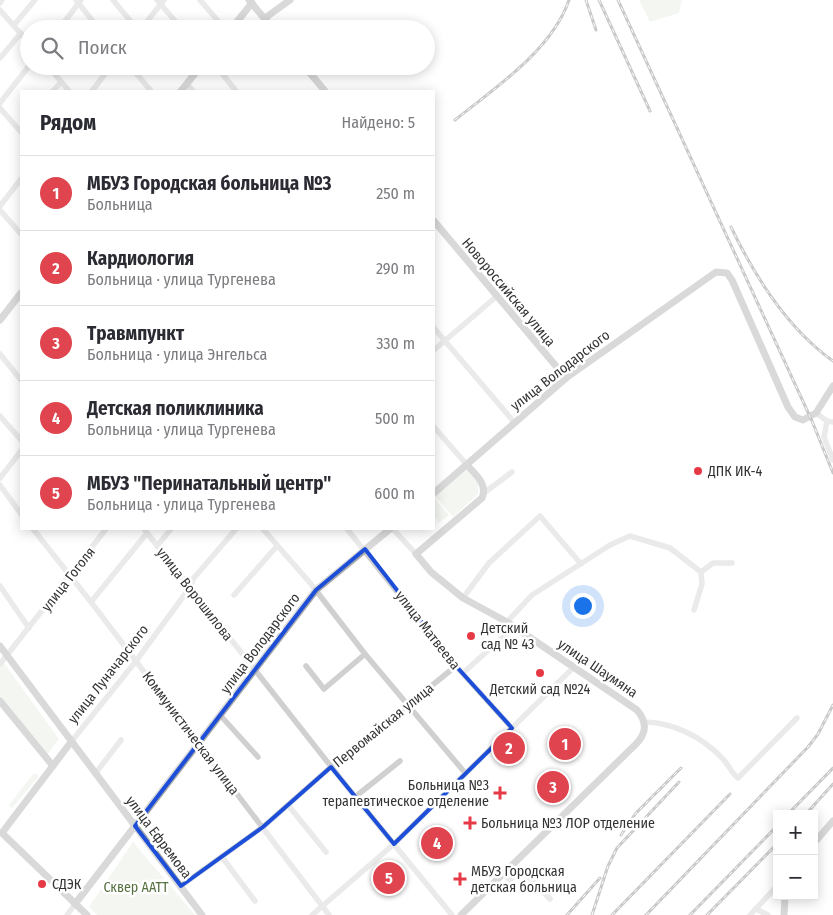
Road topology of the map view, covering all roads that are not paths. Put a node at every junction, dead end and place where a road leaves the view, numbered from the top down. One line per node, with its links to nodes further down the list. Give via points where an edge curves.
1 (35, 0): 17 (street)
2 (113, 0): 12 (street)
3 (200, 0): 15 (street)
4 (290, 0): 9 (main road)
5 (78, 1): 10 (street); 11 (street)
6 (250, 1): 9 (main road); 16 (main road)
7 (160, 2): 13 (street); 14 (street)
8 (0, 10): 17 (street)
9 (265, 18)
10 (64, 20)
11 (93, 20)
12 (130, 20)
13 (147, 20)
14 (175, 20)
15 (217, 20)
16 (237, 20)
17 (14, 25): 18 (street)
18 (20, 33)
19 (20, 35): 20 (street)
20 (0, 58)
21 (22, 75): 38 (street)
22 (55, 75): 28 (street)
23 (104, 75): 32 (street)
24 (138, 75): 33 (street)
25 (194, 75): 29 (main road)
26 (223, 75): 36 (street)
27 (312, 75): 37 (main road)
28 (61, 82): 30 (street); 31 (street)
29 (187, 84): 34 (main road); 35 (street)
30 (55, 90)
31 (68, 90)
32 (93, 90)
33 (150, 90)
34 (182, 90)
35 (192, 90)
36 (235, 90)
37 (324, 90)
38 (0, 103)
39 (0, 108): 40 (street)
40 (20, 130)
41 (20, 180): 42 (street)
42 (0, 208): 44 (street)
43 (435, 222): 45 (main road, Новороссийская улица)
44 (20, 233)
45 (497, 296): 49 (street); 52 (main road, Новороссийская улица)
46 (18, 303): 47 (main road)
47 (0, 320)
48 (435, 329): 49 (street)
49 (445, 340): 50 (street); 58 (street)
50 (435, 349)
51 (0, 354): 53 (street)
52 (566, 378): 55 (main road, улица Володарского, via 720,271 730,276 791,413 803,420); 58 (main road, улица Володарского)
53 (20, 379)
54 (833, 386): 55 (main road)
55 (816, 413): 57 (street)
56 (0, 416): 60 (street)
57 (830, 421): 62 (street, via 824,437)
58 (514, 422): 63 (main road, улица Володарского)
59 (435, 428): 63 (street)
60 (20, 439)
61 (20, 452): 65 (street)
62 (833, 460)
63 (467, 464): 67 (main road, улица Володарского); 68 (main road, via 481,481)
64 (512, 472): 68 (street)
65 (0, 478)
66 (0, 485): 69 (street)
67 (435, 492)
68 (484, 493): 82 (main road)
69 (20, 513)
70 (34, 530): 86 (street, Коммунистическая улица)
71 (105, 530): 86 (street, улица Гоголя)
72 (170, 530): 79 (street)
73 (235, 530): 88 (street, улица Луначарского, via 193,579)
74 (264, 530): 80 (street)
75 (348, 530): 81 (street, улица Матвеева)
76 (391, 530): 81 (main road, улица Володарского)
77 (393, 530): 82 (street, улица Шаумяна)
78 (146, 531): 79 (street, улица Ворошилова); 92 (street, улица Ворошилова)
79 (157, 546): 88 (street, улица Ворошилова)
80 (277, 546): 89 (street); 90 (street)
81 (364, 549): 89 (main road, улица Володарского); 102 (street, улица Матвеева)
82 (416, 554): 91 (main road, улица Шаумяна, via 431,572)
83 (732, 563): 85 (street, via 713,563)
84 (581, 564): 85 (street, via 630,536 670,548); 91 (street, via 540,516 500,550); 94 (street, via 529,597)
85 (701, 572): 93 (street, via 702,584)
86 (70, 576): 92 (street, Коммунистическая улица); 95 (street, улица Гоголя)
87 (0, 586): 95 (street, улица Гоголя)
88 (191, 586): 99 (street, улица Луначарского); 104 (street, улица Ворошилова)
89 (316, 590): 97 (street); 104 (main road, улица Володарского)
90 (234, 595)
91 (463, 598): 94 (main road, улица Шаумяна)
92 (91, 602): 99 (street, Коммунистическая улица)
93 (694, 610)
94 (510, 625): 103 (main road, улица Шаумяна); 105 (street)
95 (29, 628): 98 (street, улица Гоголя)
96 (0, 646): 98 (main road, улица Ефремова)
97 (365, 654): 101 (street, via 324,689); 107 (street)
98 (8, 656): 100 (street, улица Гоголя); 113 (main road, улица Ефремова)
99 (136, 661): 113 (street, улица Луначарского); 114 (street, Коммунистическая улица)
100 (0, 664)
101 (306, 666)
102 (456, 666): 105 (street, улица Матвеева); 107 (street, Первомайская улица)
103 (574, 666): 110 (main road, улица Шаумяна, via 637,710); 111 (street)
104 (254, 670): 108 (main road, улица Володарского); 118 (street, улица Ворошилова)
105 (463, 673): 111 (street, улица Матвеева)
106 (0, 701): 117 (main road)
107 (409, 705): 118 (street, Первомайская улица); 120 (street)
108 (220, 715): 114 (main road, улица Володарского); 115 (street)
109 (797, 718): 110 (street, via 738,778 723,758 684,731 659,722)
110 (644, 722): 131 (main road, via 643,736)
111 (512, 728): 120 (street)
112 (121, 740): 119 (street)
113 (71, 742): 117 (main road, улица Луначарского); 119 (main road, улица Ефремова)
114 (198, 744): 124 (main road, улица Володарского); 125 (street, Коммунистическая улица)
115 (258, 757)
116 (400, 761): 121 (street)
117 (53, 766): 126 (main road, улица Луначарского)
118 (331, 767): 121 (street, улица Ворошилова); 122 (street, Первомайская улица)
119 (95, 774): 124 (main road, улица Ефремова)
120 (466, 774): 128 (street)
121 (355, 797): 128 (street, улица Ворошилова)
122 (288, 805): 125 (street, Первомайская улица); 129 (street)
123 (833, 821): 127 (main road)
124 (135, 826): 132 (main road, улица Ефремова); 137 (main road, улица Володарского)
125 (263, 827): 130 (street, Первомайская улица); 138 (street, Коммунистическая улица)
126 (1, 832): 137 (main road)
127 (818, 838)
128 (394, 844): 138 (street); 145 (street, улица Ворошилова)
129 (326, 852)
130 (222, 857): 132 (street, Первомайская улица); 135 (street)
131 (503, 874): 134 (street, via 510,880 517,874 527,875); 146 (main road)
132 (181, 886): 142 (main road, улица Ефремова)
133 (773, 890): 139 (street)
134 (550, 899)
135 (255, 900)
136 (785, 900): 149 (main road)
137 (75, 904): 140 (street, улица Володарского); 141 (main road)
138 (323, 905): 143 (street); 144 (street, Коммунистическая улица)
139 (756, 909): 147 (street); 148 (street)
140 (66, 915)
141 (87, 915)
142 (202, 915)
143 (312, 915)
144 (330, 915)
145 (452, 915)
146 (461, 915)
147 (750, 915)
148 (768, 915)
149 (784, 915)

